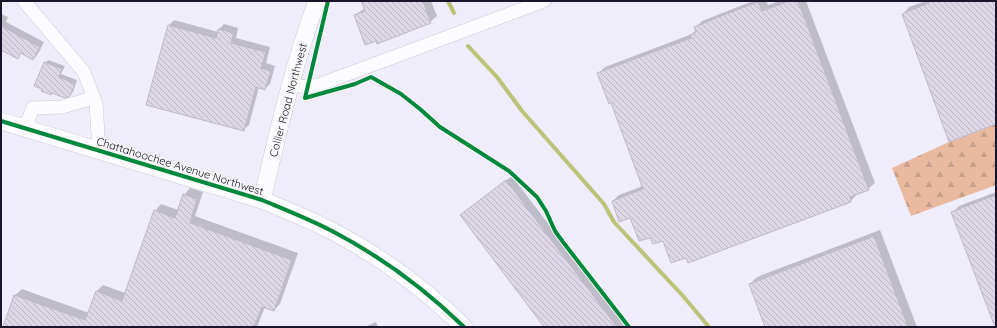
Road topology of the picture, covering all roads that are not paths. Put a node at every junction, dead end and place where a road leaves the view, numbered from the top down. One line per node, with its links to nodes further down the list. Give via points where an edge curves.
1 (24, 1): 5 (street, via 84,72)
2 (318, 1): 4 (street, Collier Road Northwest)
3 (544, 1): 4 (street, via 321,84 308,87)
4 (290, 85): 9 (street, Collier Road Northwest)
5 (93, 98): 7 (street, via 62,107 32,108); 8 (street, via 96,104)
6 (1, 121): 7 (street, Chattahoochee Avenue Northwest)
7 (25, 128): 8 (street, Chattahoochee Avenue Northwest)
8 (99, 150): 9 (street, Chattahoochee Avenue Northwest)
9 (262, 200): 10 (street, Chattahoochee Avenue Northwest, via 304,217 391,266 444,307)
10 (464, 327)

